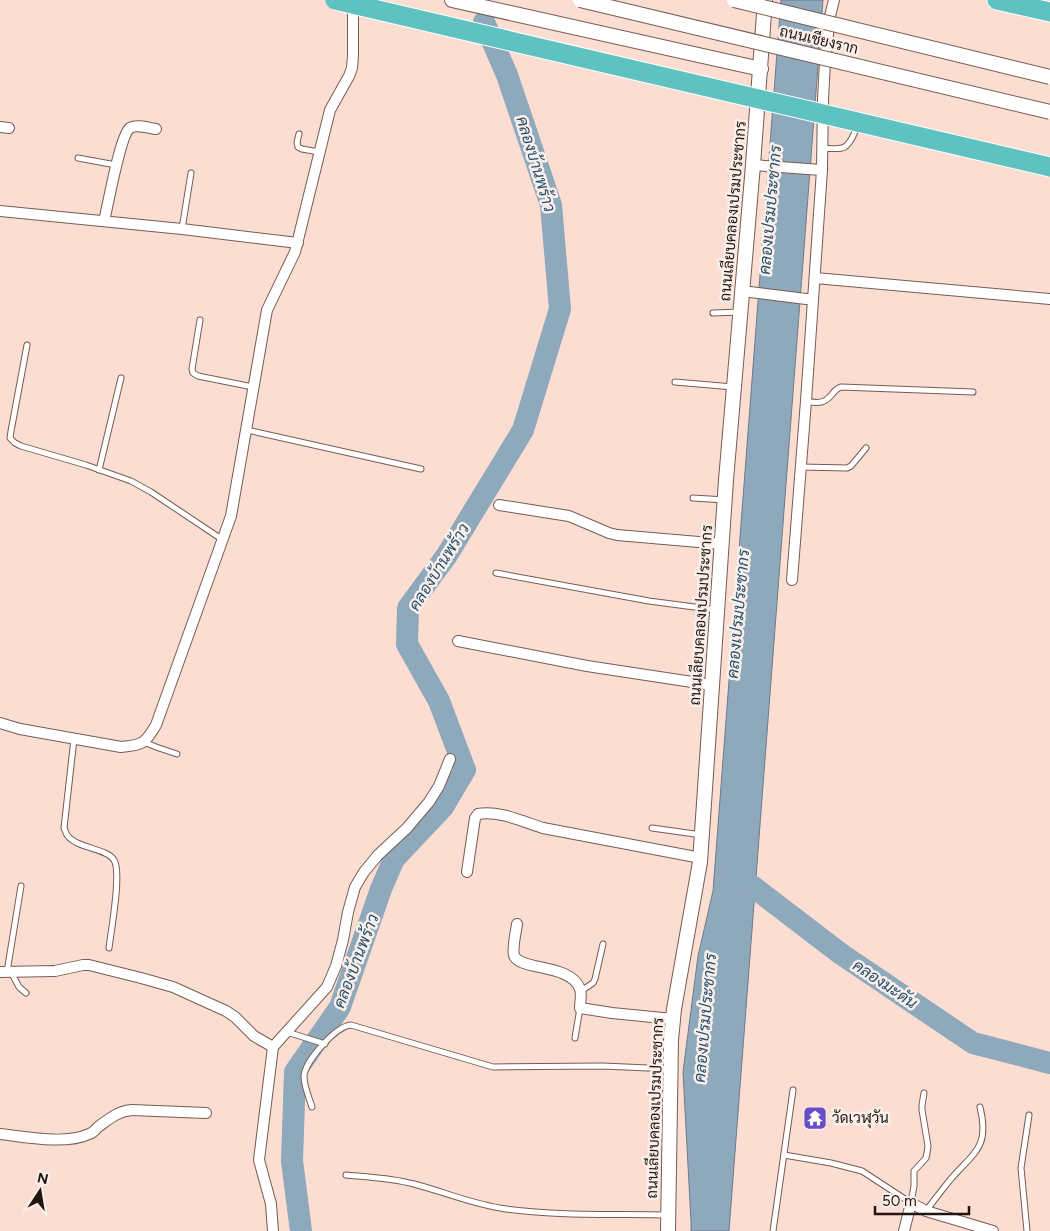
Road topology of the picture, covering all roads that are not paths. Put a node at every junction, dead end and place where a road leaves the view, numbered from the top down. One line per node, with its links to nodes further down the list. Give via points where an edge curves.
1 (335, 0): 21 (highway, bridge)
2 (353, 0): 17 (street, via 352,68 330,110)
3 (452, 0): 10 (street)
4 (580, 0): 12 (street, ถนนเชียงราก, bridge)
5 (734, 0): 11 (street, ถนนเชียงราก, bridge)
6 (765, 0): 10 (street, ถนนเลียบคลองเปรมประชากร)
7 (834, 0): 16 (street, via 825,62)
8 (997, 0): 9 (highway)
9 (1050, 12)
10 (761, 70): 20 (street, ถนนเลียบคลองเปรมประชากร)
11 (1050, 77)
12 (1050, 112)
13 (156, 129): 19 (street, via 129,128)
14 (855, 132): 16 (lane, via 850,143 842,149)
15 (299, 134): 17 (lane, via 298,147)
16 (822, 148): 22 (street)
17 (319, 152): 27 (street)
18 (78, 158): 19 (lane)
19 (117, 165): 25 (street)
20 (760, 166): 22 (street); 29 (street, ถนนเลียบคลองเปรมประชากร)
21 (1050, 167)
22 (818, 170): 28 (street)
23 (191, 173): 26 (lane)
24 (0, 212): 25 (street)
25 (104, 221): 26 (street)
26 (182, 229): 27 (street)
27 (298, 243): 38 (street, via 267,310)
28 (815, 278): 30 (street); 31 (street)
29 (748, 292): 30 (street); 33 (street, ถนนเลียบคลองเปรมประชากร)
30 (810, 299): 41 (street)
31 (1050, 299)
32 (714, 312): 33 (lane)
33 (740, 312): 39 (street, ถนนเลียบคลองเปรมประชากร)
34 (200, 320): 38 (lane, via 193,373)
35 (27, 345): 46 (lane, via 10,438 21,446)
36 (121, 378): 46 (lane)
37 (675, 382): 39 (lane)
38 (254, 387): 42 (street)
39 (734, 387): 48 (street, ถนนเลียบคลองเปรมประชากร)
40 (972, 392): 41 (lane, via 841,387 822,402)
41 (806, 401): 44 (street)
42 (247, 430): 45 (lane); 50 (street, via 231,516)
43 (866, 448): 44 (lane, via 847,468)
44 (802, 467): 53 (street)
45 (421, 469)
46 (99, 470): 50 (lane, via 151,492)
47 (692, 498): 48 (lane)
48 (725, 500): 51 (street, ถนนเลียบคลองเปรมประชากร)
49 (499, 505): 51 (street, via 569,516 617,535)
50 (223, 540): 59 (street, via 156,726)
51 (722, 544): 54 (street, ถนนเลียบคลองเปรมประชากร)
52 (496, 573): 54 (lane)
53 (792, 580)
54 (718, 610): 56 (street, ถนนเลียบคลองเปรมประชากร)
55 (458, 641): 56 (street, via 596,668)
56 (712, 685): 63 (street, ถนนเลียบคลองเปรมประชากร)
57 (0, 723): 58 (street)
58 (74, 739): 59 (street, via 121,747); 69 (lane, via 64,828 77,843 110,855 114,860 116,893)
59 (144, 742): 60 (lane)
60 (177, 754)
61 (450, 758): 75 (street, via 429,802 378,855 355,887 336,966 327,987)
62 (652, 828): 63 (lane)
63 (702, 835): 64 (street, ถนนเลียบคลองเปรมประชากร)
64 (700, 858): 65 (street, via 543,828 484,812 475,818); 74 (street, ถนนเลียบคลองเปรมประชากร)
65 (467, 872)
66 (21, 886): 70 (lane)
67 (517, 924): 71 (street, via 513,953 516,960 568,975 578,983)
68 (603, 944): 71 (lane, via 595,979)
69 (109, 948)
70 (8, 973): 72 (lane); 78 (street, via 55,972 89,965 163,984 226,1011 254,1036)
71 (581, 991): 73 (street)
72 (26, 993)
73 (580, 1008): 74 (street); 76 (lane)
74 (673, 1019): 79 (street, ถนนเลียบคลองเปรมประชากร)
75 (289, 1032): 77 (lane); 78 (street)
76 (575, 1038)
77 (323, 1044): 79 (lane, via 345,1025 351,1025 493,1067); 82 (lane, via 304,1075)
78 (274, 1047): 92 (street, via 259,1160 271,1204)
79 (670, 1069): 91 (street, ถนนเลียบคลองเปรมประชากร)
80 (793, 1090): 87 (lane)
81 (924, 1093): 89 (lane, via 922,1110 928,1146 926,1158 914,1171)
82 (312, 1107)
83 (980, 1107): 90 (lane, via 983,1121 979,1149)
84 (206, 1113): 86 (street, via 123,1110 90,1134 56,1140)
85 (1029, 1115): 97 (lane, via 1021,1168)
86 (0, 1134)
87 (784, 1155): 89 (lane, via 862,1170); 94 (lane)
88 (346, 1176): 91 (lane, via 395,1180 506,1209 570,1214)
89 (911, 1204): 90 (street); 95 (street)
90 (926, 1211): 96 (street)
91 (668, 1215): 93 (street, ถนนเลียบคลองเปรมประชากร)
92 (273, 1231)
93 (668, 1231)
94 (773, 1231)
95 (904, 1231)
96 (993, 1231)
97 (1027, 1231)

